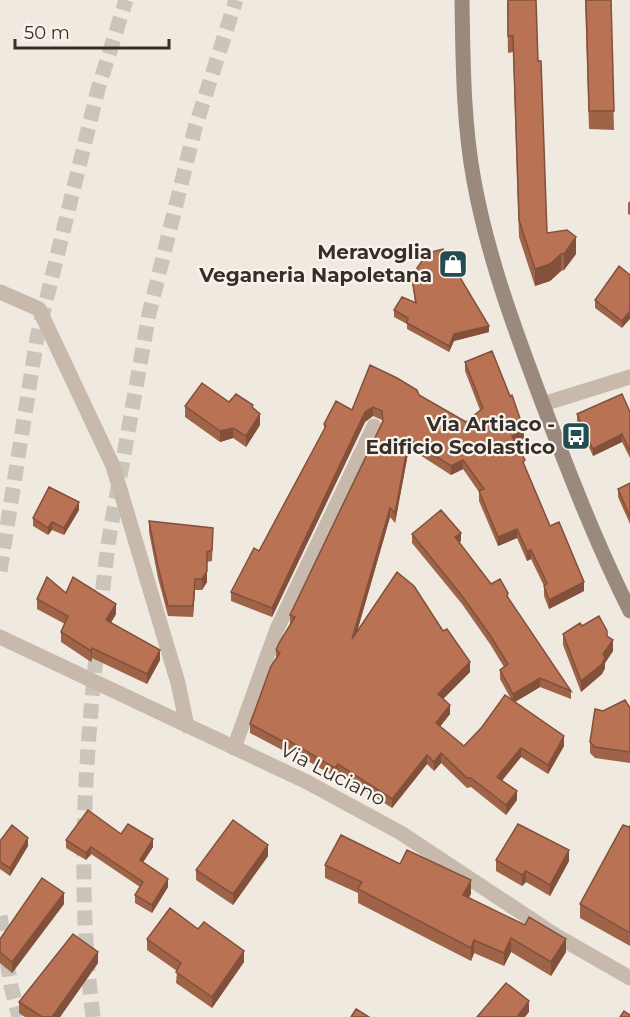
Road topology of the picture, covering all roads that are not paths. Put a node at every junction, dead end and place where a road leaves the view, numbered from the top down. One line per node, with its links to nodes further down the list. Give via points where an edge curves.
1 (462, 0): 4 (main road, via 464,96 474,180 495,273)
2 (0, 292): 8 (street, via 39,309 113,466 178,683)
3 (630, 377): 4 (street)
4 (543, 404): 6 (main road)
5 (374, 426): 9 (street, via 277,629)
6 (630, 612)
7 (0, 637): 8 (street, Via Luciano)
8 (187, 726): 9 (street, Via Luciano)
9 (234, 748): 10 (street, Via Luciano, via 307,782 400,833 555,935)
10 (630, 978)

